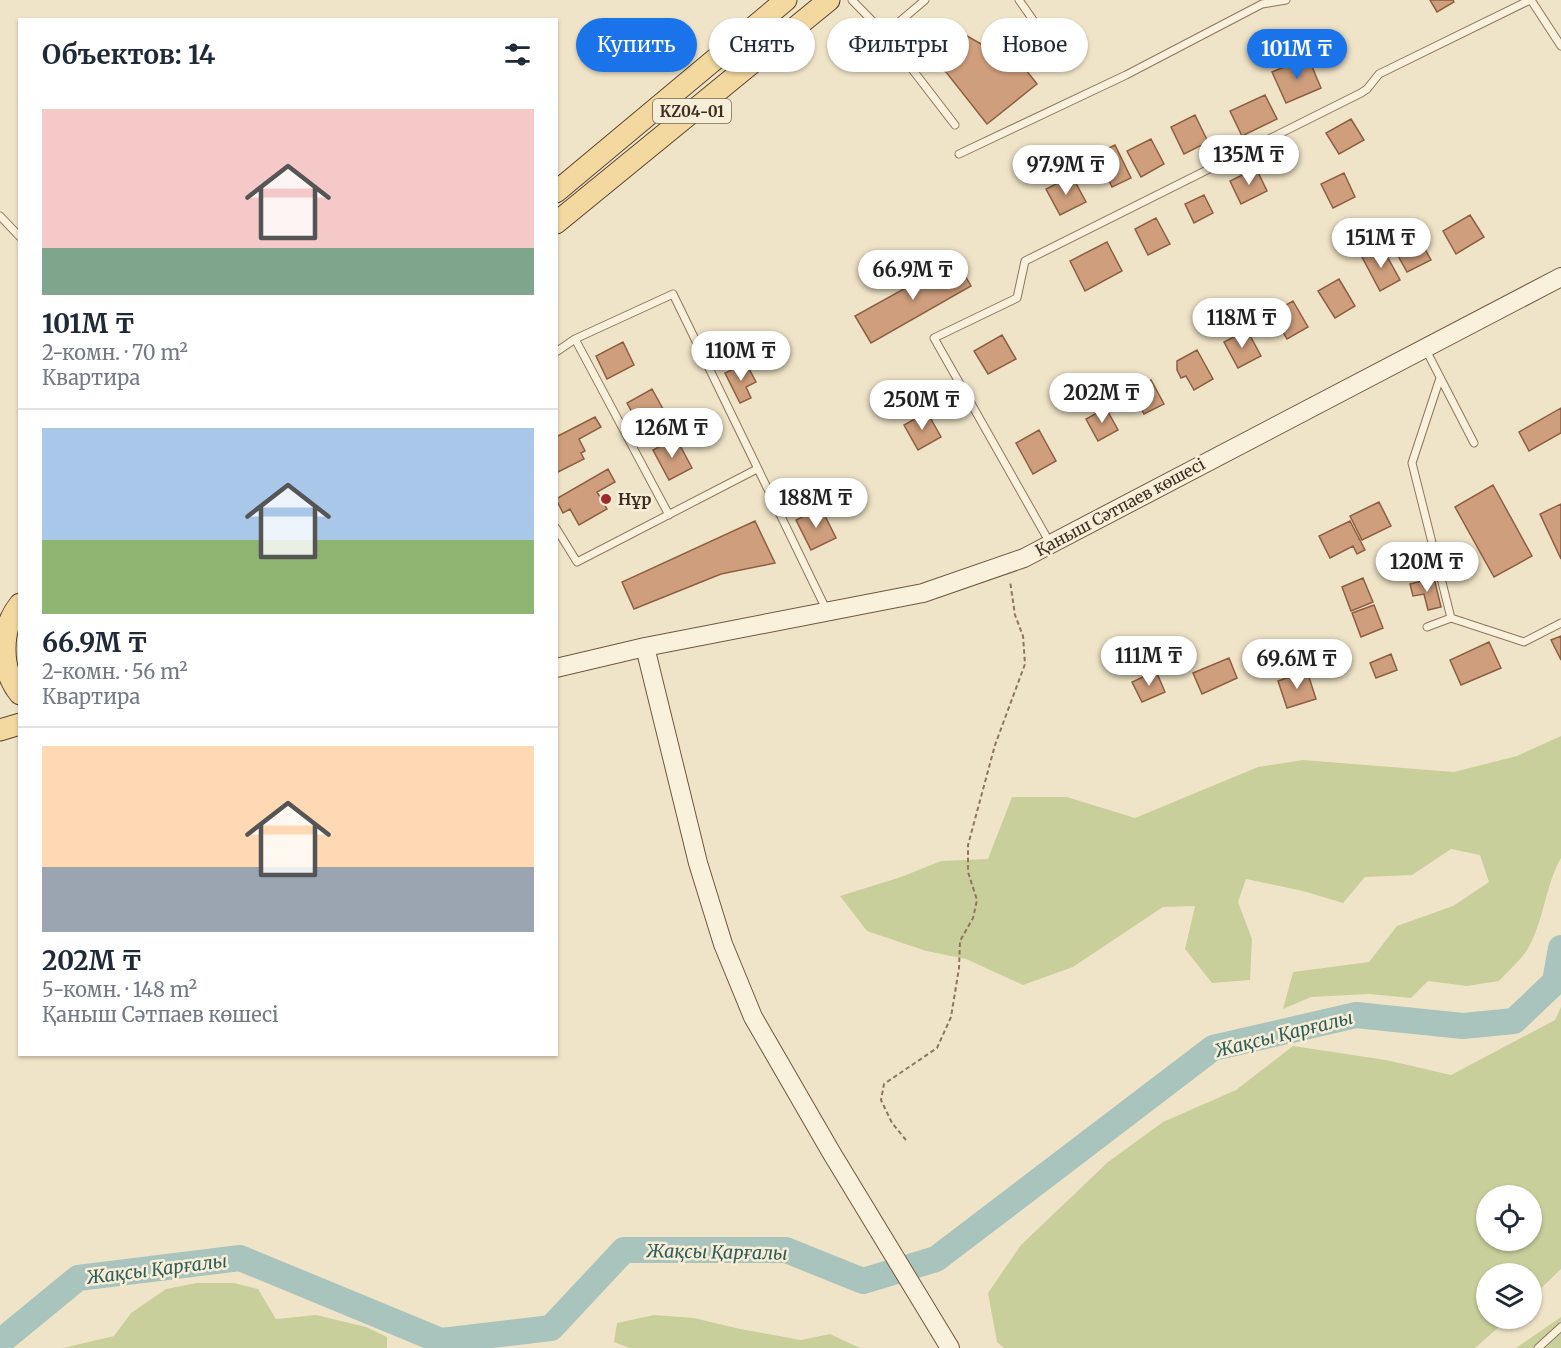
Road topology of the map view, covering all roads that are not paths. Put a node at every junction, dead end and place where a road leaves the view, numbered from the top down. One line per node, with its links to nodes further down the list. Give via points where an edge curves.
1 (829, 0): 9 (main road, KZ04-01)
2 (852, 0): 10 (lane)
3 (925, 0): 11 (lane)
4 (1019, 0): 12 (lane)
5 (1286, 0): 17 (lane, via 1262,4 1126,75)
6 (1531, 0): 13 (lane); 31 (lane, via 1379,74 1367,89 1025,261 1017,298 934,338)
7 (783, 2): 8 (main road); 18 (main road, KZ04-01)
8 (792, 18)
9 (806, 18)
10 (869, 18)
11 (904, 18)
12 (1032, 18)
13 (1561, 46)
14 (740, 72): 20 (main road, KZ04-01)
15 (914, 72): 16 (lane)
16 (955, 125)
17 (959, 154)
18 (558, 190)
19 (0, 216): 21 (lane)
20 (558, 222)
21 (18, 235)
22 (1561, 277): 24 (street, Қаныш Сәтпаев көшесі)
23 (575, 339): 25 (lane); 28 (lane, via 673,294); 29 (lane)
24 (1425, 348): 26 (lane); 31 (street, Қаныш Сәтпаев көшесі)
25 (558, 351)
26 (1440, 378): 27 (lane); 34 (lane, via 1412,463)
27 (1474, 443)
28 (757, 469): 29 (lane); 33 (lane)
29 (669, 515): 30 (lane, via 577,562)
30 (558, 531)
31 (1050, 544): 33 (street, Қаныш Сәтпаев көшесі, via 1007,564 923,593)
32 (11, 612): 39 (main road, via 3,630 1,652 5,673)
33 (827, 612): 37 (street, Қаныш Сәтпаев көшесі)
34 (1451, 618): 35 (lane, via 1524,642); 36 (lane)
35 (1561, 623)
36 (1427, 627)
37 (645, 647): 38 (street, Қаныш Сәтпаев көшесі); 43 (street, via 698,863 723,944 753,1017)
38 (558, 668)
39 (18, 691)
40 (18, 725): 41 (main road)
41 (0, 730)
42 (1561, 1327): 44 (lane)
43 (951, 1348)
44 (1538, 1348)

